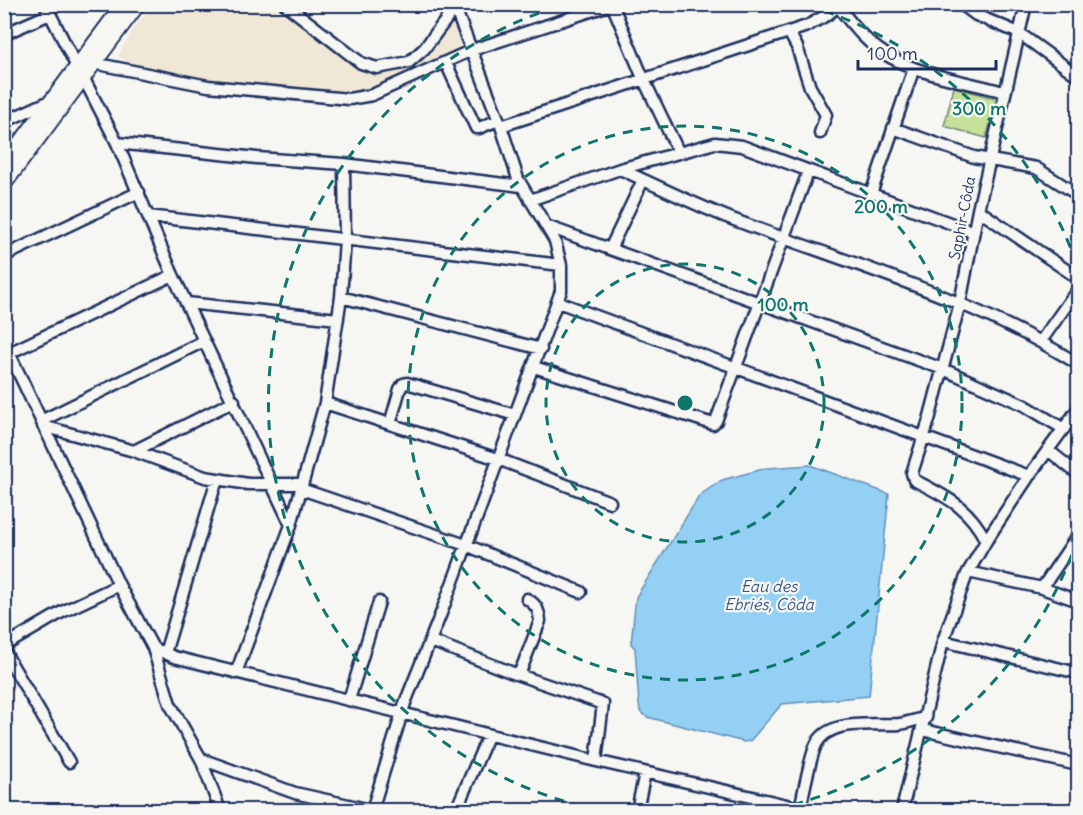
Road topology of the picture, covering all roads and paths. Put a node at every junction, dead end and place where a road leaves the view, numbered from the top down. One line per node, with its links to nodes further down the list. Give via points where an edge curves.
1 (124, 4): 17 (street)
2 (138, 4): 14 (street)
3 (285, 4): 8 (street, via 361,63 378,68 409,62 424,49)
4 (612, 4): 13 (street); 19 (street)
5 (961, 4): 11 (street, via 976,15)
6 (1026, 4): 11 (street, Saphir-Côda)
7 (839, 5): 10 (street, via 820,20); 16 (street, via 869,42)
8 (454, 6): 13 (street)
9 (47, 9): 12 (street); 17 (street)
10 (789, 32): 19 (street); 25 (street, via 810,87 826,115)
11 (1019, 33): 18 (street); 20 (street, Saphir-Côda)
12 (4, 34)
13 (472, 50): 15 (street); 23 (street)
14 (93, 63): 15 (street, via 208,86 349,99 372,95); 17 (street)
15 (446, 63): 23 (street, via 476,128)
16 (914, 68): 20 (street); 24 (street)
17 (80, 72): 21 (street); 26 (street); 34 (street)
18 (1078, 76)
19 (643, 78): 23 (street); 27 (street)
20 (1005, 92): 28 (street, Saphir-Côda)
21 (55, 98): 22 (street); 30 (street)
22 (4, 122)
23 (500, 123): 35 (street)
24 (893, 128): 28 (street); 37 (street)
25 (820, 133)
26 (117, 143): 29 (street); 36 (street)
27 (679, 153): 31 (street); 32 (street, via 715,143 742,146)
28 (989, 161): 38 (street, via 1036,168); 40 (street, Saphir-Côda)
29 (344, 164): 35 (street); 45 (street)
30 (4, 165)
31 (620, 169): 33 (street); 39 (street)
32 (808, 172): 37 (street); 44 (street)
33 (643, 180): 44 (street, via 681,199); 46 (street)
34 (4, 184)
35 (521, 186): 39 (street)
36 (139, 192): 41 (street); 47 (street)
37 (871, 194): 43 (street)
38 (1078, 195)
39 (530, 200): 42 (street)
40 (978, 210): 43 (street, Saphir-Côda); 50 (street)
41 (148, 216): 45 (street); 49 (street)
42 (546, 226): 46 (street); 48 (street)
43 (974, 232): 55 (street, Saphir-Côda)
44 (783, 237): 55 (street); 56 (street)
45 (345, 240): 48 (street); 52 (street)
46 (610, 249): 56 (street)
47 (4, 256)
48 (561, 264): 53 (street)
49 (173, 275): 54 (street); 62 (street)
50 (1078, 278)
51 (1078, 289): 59 (street)
52 (341, 297): 57 (street); 61 (street)
53 (558, 302): 61 (street); 65 (street)
54 (187, 303): 57 (street); 58 (street)
55 (960, 303): 59 (street); 66 (street, Saphir-Côda)
56 (760, 304): 65 (street); 66 (street)
57 (338, 319): 68 (street)
58 (204, 341): 67 (street); 71 (street)
59 (1041, 341): 63 (street)
60 (4, 342): 62 (street)
61 (541, 349): 64 (street)
62 (9, 353): 71 (street)
63 (1078, 364)
64 (534, 367): 65 (street, via 713,424); 70 (street)
65 (737, 367): 74 (street)
66 (943, 369): 73 (street, via 1024,405); 74 (street, Saphir-Côda)
67 (234, 401): 76 (street); 81 (street)
68 (325, 403): 72 (street); 82 (street)
69 (1078, 409): 73 (street)
70 (515, 415): 72 (street, via 407,383 400,389); 77 (street)
71 (42, 424): 76 (street); 89 (street)
72 (390, 424): 77 (street)
73 (1064, 429): 75 (street)
74 (922, 437): 79 (street); 86 (street, Saphir-Côda, via 912,473 914,480 964,510 977,523)
75 (1048, 450): 78 (street); 79 (street)
76 (134, 451): 80 (street)
77 (498, 459): 83 (street); 87 (street)
78 (1078, 474)
79 (1029, 476): 86 (street)
80 (217, 479): 81 (street); 100 (street)
81 (270, 483): 82 (street); 84 (street)
82 (302, 486): 84 (street); 87 (street)
83 (610, 502)
84 (291, 525): 101 (street)
85 (1078, 535): 90 (street)
86 (986, 541): 88 (street)
87 (466, 545): 91 (street); 95 (street)
88 (968, 572): 90 (street); 96 (street)
89 (119, 585): 97 (street); 98 (street)
90 (1041, 588): 94 (street)
91 (581, 592)
92 (527, 599): 103 (street, via 534,603 540,621)
93 (379, 602): 104 (street)
94 (1078, 602)
95 (431, 640): 103 (street); 105 (street)
96 (943, 641): 102 (street); 106 (street)
97 (4, 646)
98 (153, 648): 100 (street); 109 (street, via 171,704)
99 (4, 651): 111 (street)
100 (165, 653): 101 (street)
101 (236, 673): 104 (street)
102 (1078, 673)
103 (519, 675): 110 (street, via 603,704)
104 (349, 699): 105 (street)
105 (402, 712): 108 (street); 116 (street)
106 (926, 718): 107 (street); 114 (street, via 853,725 824,733 816,746)
107 (923, 730): 112 (street); 119 (street)
108 (488, 736): 110 (street); 117 (street)
109 (201, 759): 115 (street); 116 (street, via 285,790)
110 (596, 761): 113 (street)
111 (69, 762)
112 (1078, 765)
113 (645, 773): 114 (street); 118 (street)
114 (800, 809)
115 (220, 810)
116 (366, 810)
117 (456, 810)
118 (637, 810)
119 (902, 810)

